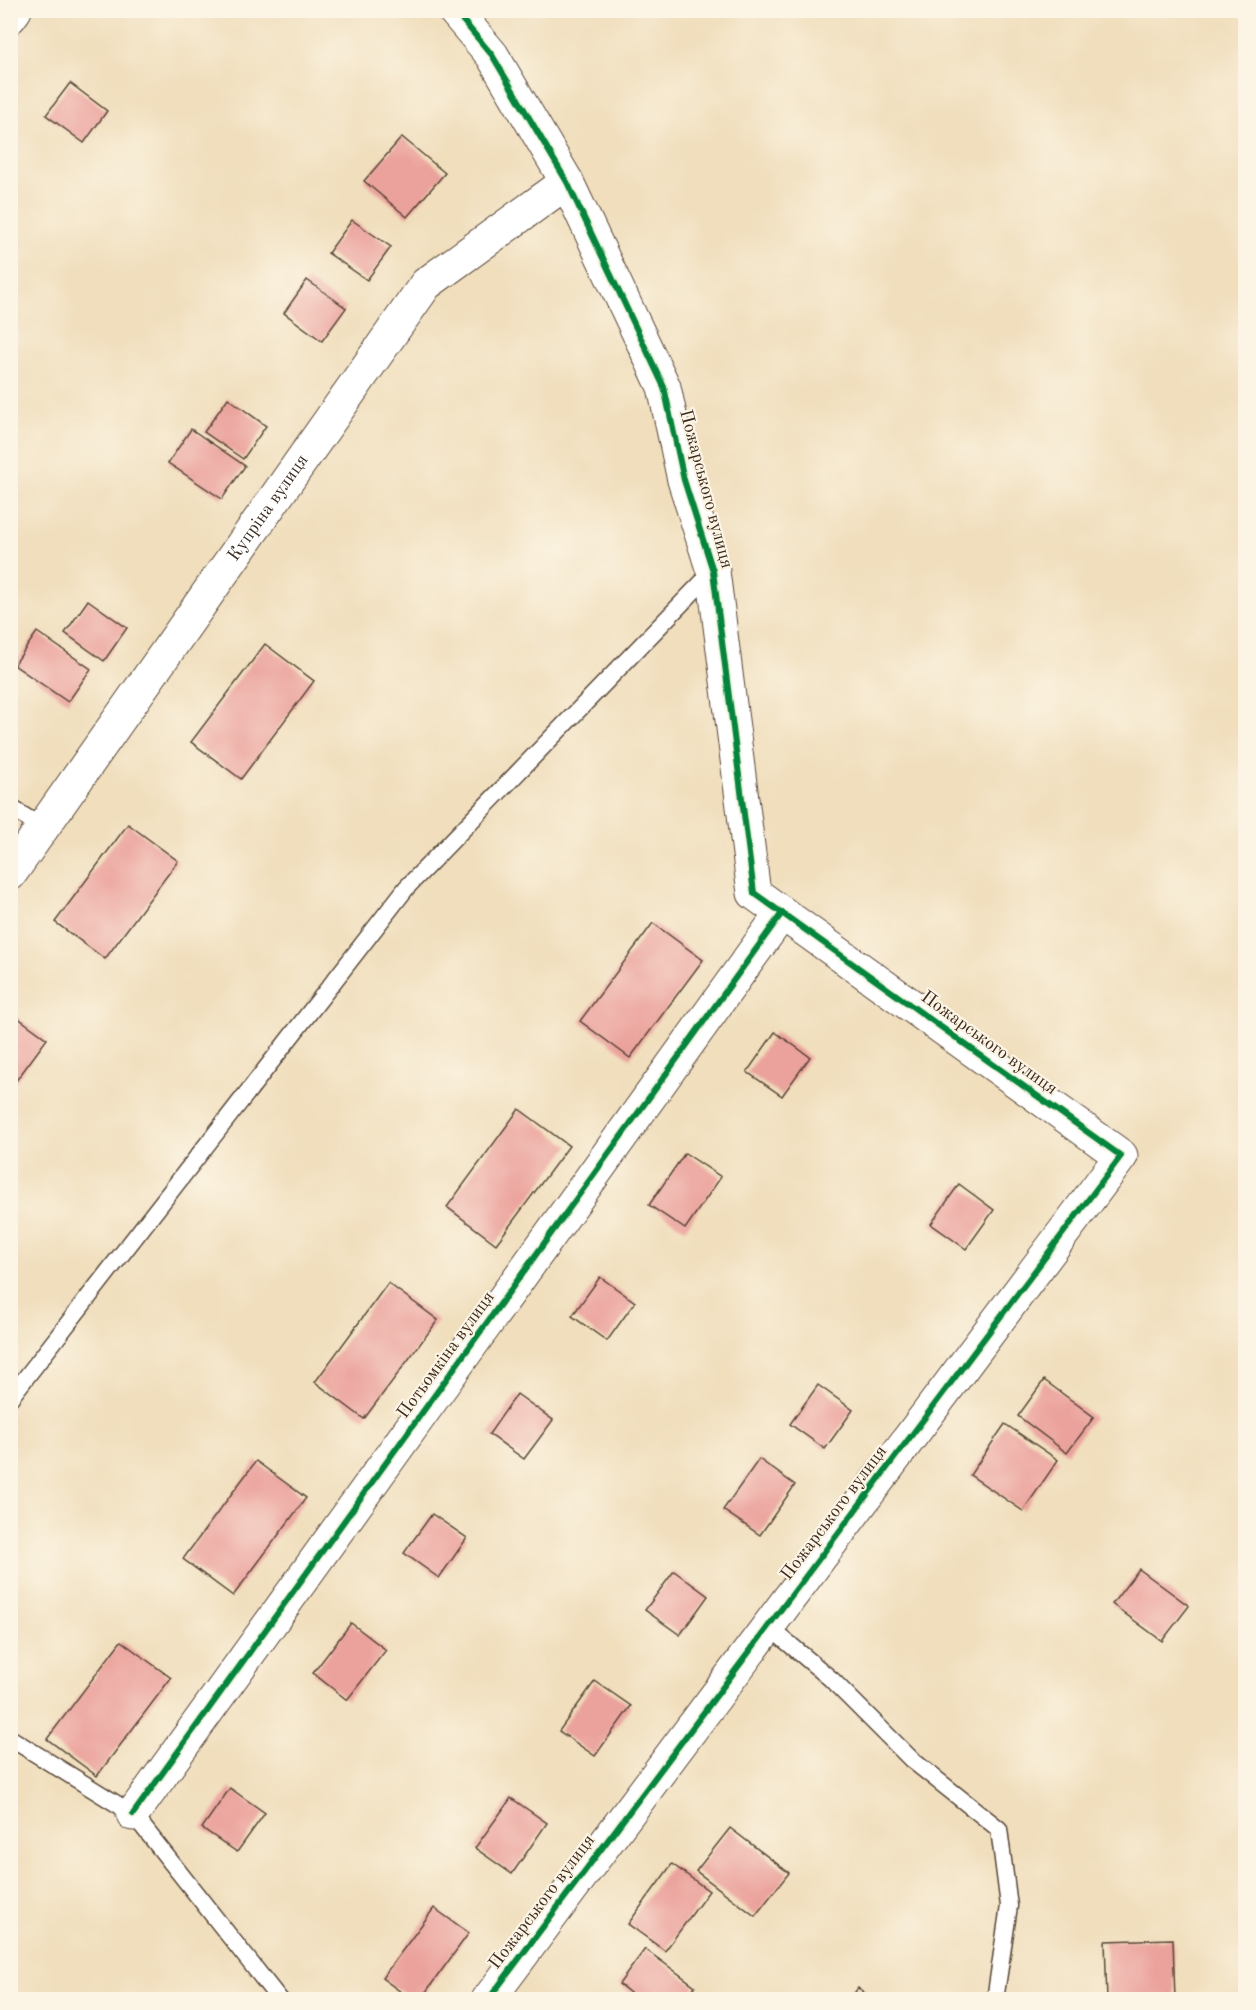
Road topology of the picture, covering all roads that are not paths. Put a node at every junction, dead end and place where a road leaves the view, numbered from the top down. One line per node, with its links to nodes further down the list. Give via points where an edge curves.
1 (15, 10): 3 (street)
2 (454, 10): 4 (street, Пожарського вулиця, via 492,55)
3 (10, 17)
4 (567, 182): 5 (street, Пожарського вулиця, via 664,387 684,480); 7 (street, Купріна вулиця, via 426,284)
5 (713, 571): 9 (street, Пожарського вулиця, via 754,893); 10 (lane, via 407,887)
6 (10, 807): 7 (lane)
7 (43, 828): 8 (street, Купріна вулиця)
8 (10, 874)
9 (782, 913): 11 (street, Пожарського вулиця, via 1120,1156); 13 (street, Потьомкіна вулиця)
10 (10, 1398)
11 (768, 1626): 15 (street, Пожарського вулиця); 16 (lane, via 831,1678 912,1760 999,1829 1009,1906)
12 (10, 1738): 13 (lane)
13 (133, 1814): 14 (lane)
14 (280, 2000)
15 (488, 2000)
16 (995, 2000)

